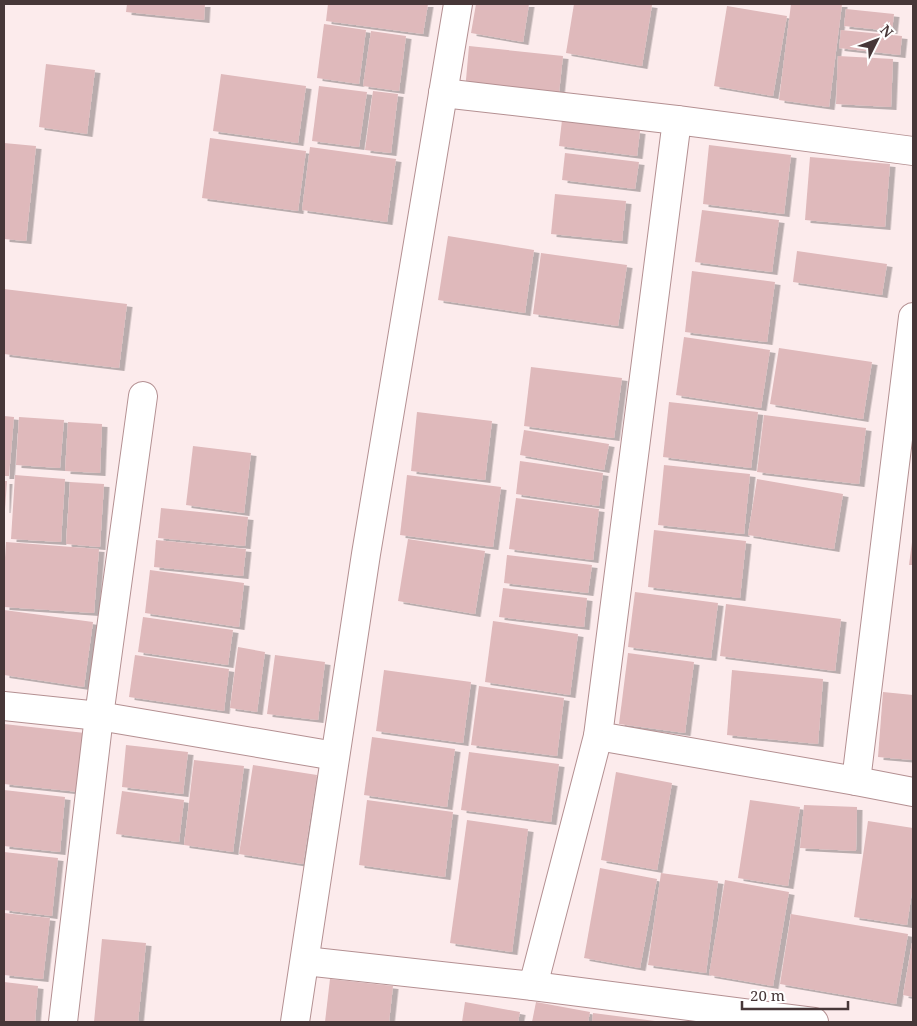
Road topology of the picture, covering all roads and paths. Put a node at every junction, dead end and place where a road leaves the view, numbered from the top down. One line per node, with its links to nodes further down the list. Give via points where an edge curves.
1 (458, 4): 2 (street)
2 (443, 93): 3 (street); 10 (street)
3 (677, 120): 4 (street); 9 (street)
4 (913, 152)
5 (913, 317): 11 (street)
6 (143, 396): 8 (street)
7 (4, 706): 8 (street)
8 (99, 716): 10 (street); 15 (street)
9 (598, 736): 11 (street); 14 (street)
10 (335, 756): 13 (street)
11 (856, 781): 12 (street)
12 (913, 792)
13 (305, 961): 14 (street); 16 (street)
14 (533, 986): 17 (street)
15 (63, 1022)
16 (295, 1022)
17 (814, 1022)

